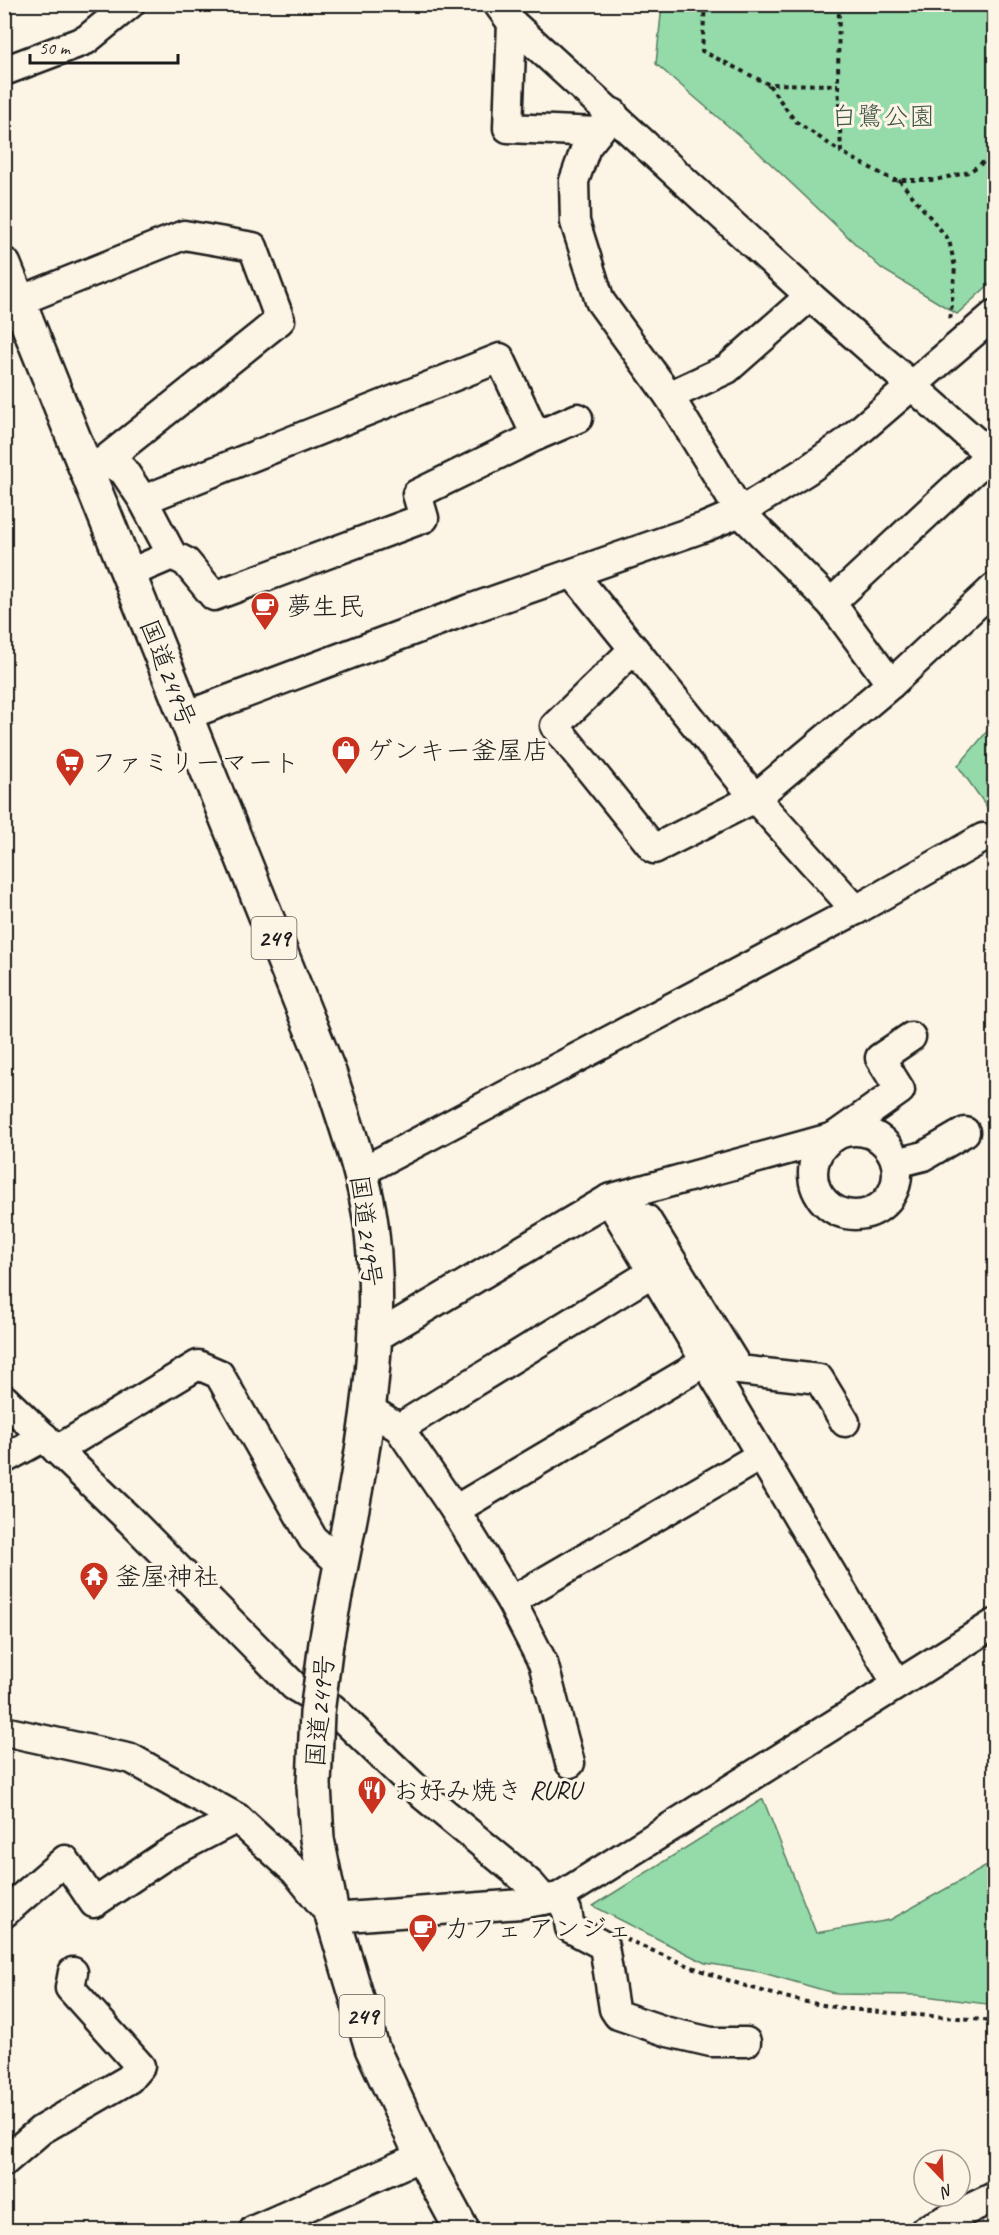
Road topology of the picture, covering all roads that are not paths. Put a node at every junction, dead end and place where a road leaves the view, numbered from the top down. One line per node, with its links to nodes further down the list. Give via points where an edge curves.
1 (130, 4): 3 (street, via 86,40)
2 (505, 14): 4 (street); 4 (street, via 508,128)
3 (5, 71)
4 (605, 122): 6 (street); 10 (street, via 586,147 574,181 575,222 600,301)
5 (4, 265): 7 (highway, 国道249号 / 249)
6 (810, 296): 9 (street); 10 (street, via 727,369)
7 (19, 301): 14 (highway, 国道249号 / 249); 14 (street, via 184,235 253,247 280,320)
8 (994, 315): 9 (street)
9 (911, 386): 13 (street); 16 (street, via 844,444)
10 (669, 396): 16 (street)
11 (578, 418): 12 (street)
12 (536, 436): 15 (street, via 500,358); 17 (street, via 417,494 424,518 214,596 186,562)
13 (992, 456): 21 (street)
14 (96, 467): 15 (street, via 123,470); 18 (highway, 国道249号 / 249)
15 (143, 500): 17 (street)
16 (740, 512): 19 (street); 21 (street)
17 (172, 555): 18 (street)
18 (130, 573): 24 (highway, 国道249号 / 249)
19 (573, 574): 22 (street); 24 (street)
20 (994, 588): 23 (street)
21 (831, 603): 23 (street)
22 (634, 649): 25 (street); 25 (street, via 555,726 640,832 654,849)
23 (891, 684): 25 (street)
24 (185, 716): 32 (highway, 国道249号 / 249, via 330,1075)
25 (755, 798): 27 (street)
26 (983, 838): 27 (street)
27 (856, 910): 32 (street)
28 (911, 1037): 30 (street, via 880,1058 900,1090)
29 (965, 1132): 31 (street, via 924,1156)
30 (834, 1137): 31 (street, via 846,1132 871,1134 891,1151); 31 (street, via 815,1158 813,1173 818,1193 833,1209 860,1214 886,1202 894,1190); 33 (street)
31 (896, 1163)
32 (361, 1172): 35 (highway, 国道249号 / 249, via 375,1272)
33 (609, 1199): 34 (street); 35 (street); 39 (street, via 646,1219 739,1370 819,1379)
34 (652, 1272): 36 (street); 40 (street)
35 (376, 1337): 38 (highway, 国道249号 / 249)
36 (705, 1362): 42 (street); 44 (street)
37 (4, 1399): 41 (street)
38 (369, 1409): 40 (street); 45 (highway, 国道249号 / 249)
39 (845, 1422)
40 (399, 1428): 44 (street)
41 (51, 1443): 43 (street); 45 (street, via 198,1365 219,1374 313,1539); 52 (street, via 294,1686 332,1708 424,1796)
42 (760, 1456): 46 (street); 48 (street)
43 (4, 1459)
44 (455, 1510): 46 (street)
45 (340, 1563): 54 (highway, 国道249号 / 249, bridge, via 317,1713 314,1785 317,1839)
46 (511, 1601): 50 (street, via 543,1663)
47 (994, 1624): 48 (street)
48 (897, 1684): 52 (street)
49 (4, 1731): 51 (street, via 132,1759)
50 (570, 1763)
51 (237, 1818): 53 (street, via 164,1856 94,1903 65,1860); 54 (street, via 295,1871)
52 (551, 1898): 54 (street, via 521,1904); 56 (street, via 567,1911 570,1928 604,1946 618,2014 711,2042)
53 (4, 1913)
54 (333, 1918): 57 (highway, 国道249号 / 249, via 372,2048)
55 (73, 1972): 58 (street, via 70,1988 140,2066 129,2079 41,2130)
56 (746, 2042)
57 (422, 2156): 60 (street); 61 (highway, 国道249号 / 249)
58 (4, 2162)
59 (994, 2198): 62 (street)
60 (254, 2230)
61 (462, 2230)
62 (925, 2230)

